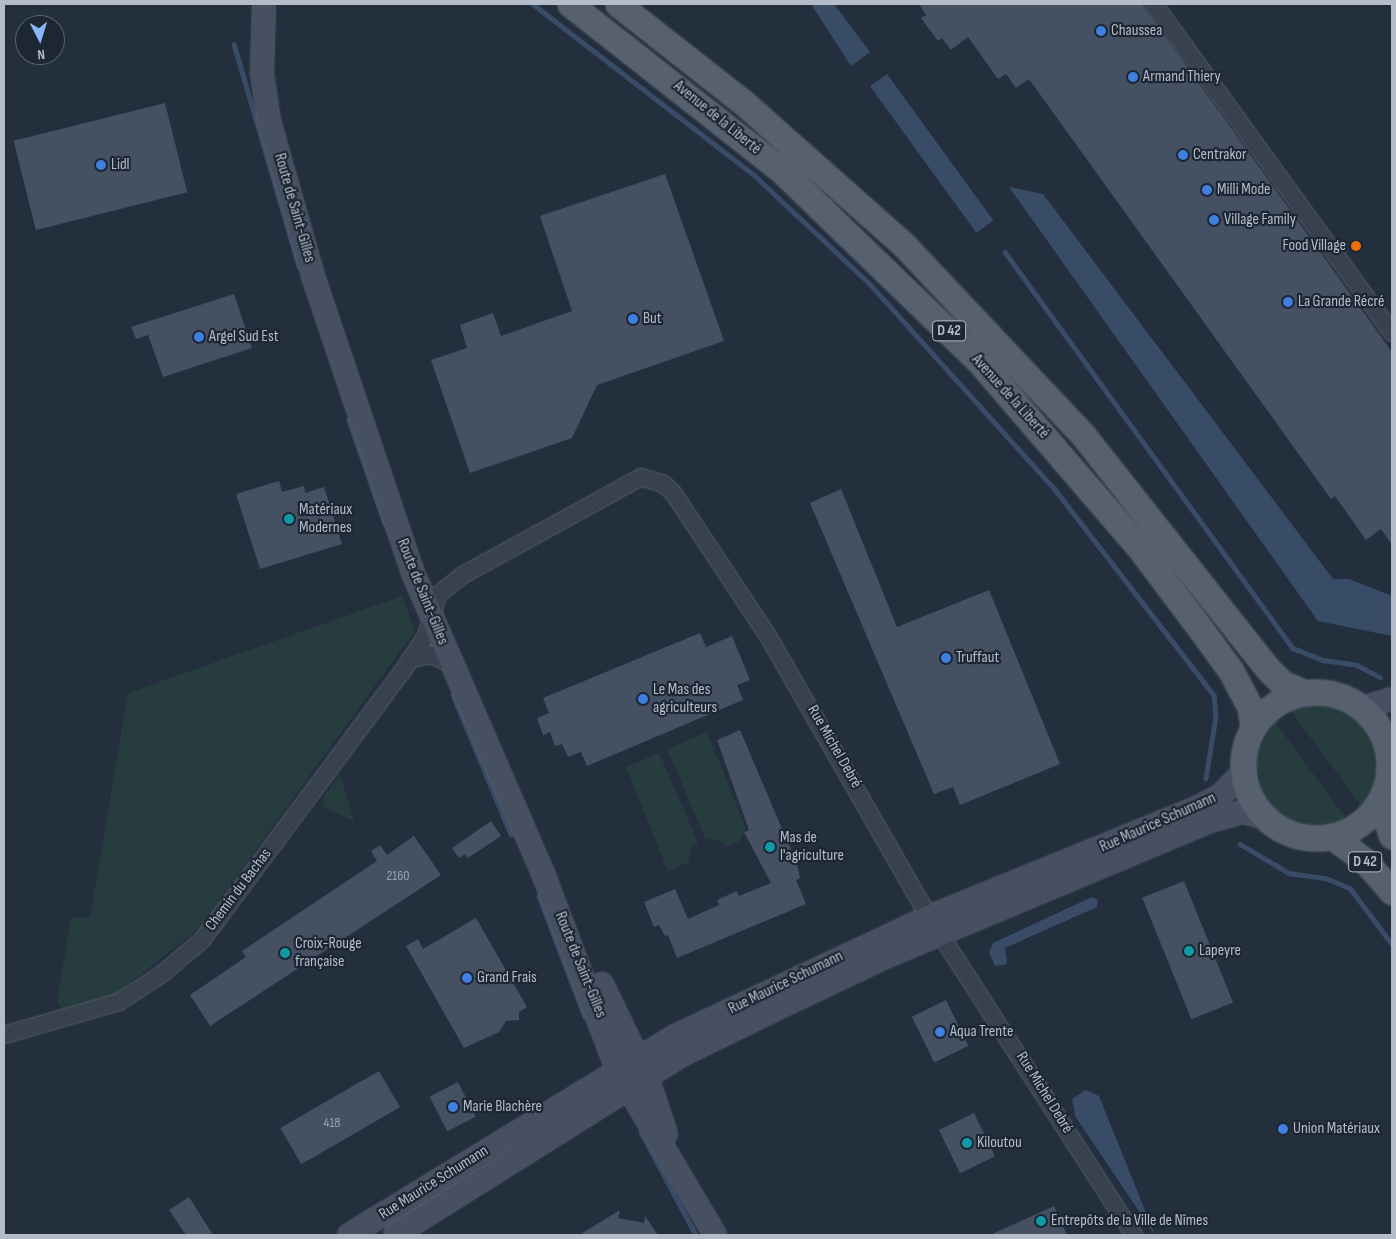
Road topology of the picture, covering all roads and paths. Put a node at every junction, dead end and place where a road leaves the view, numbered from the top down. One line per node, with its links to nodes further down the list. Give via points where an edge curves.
1 (264, 4): 7 (main road, Route de Saint-Gilles, via 262,73 269,121 314,279 392,514)
2 (275, 4): 7 (main road, Route de Saint-Gilles, via 272,69 280,126 370,417)
3 (570, 4): 13 (main road, Avenue de la Liberté / D 42, via 782,171 978,360 1139,547 1231,671 1250,707)
4 (618, 4): 10 (main road, Avenue de la Liberté / D 42, via 744,103 903,244 1083,435 1268,669 1282,683)
5 (1154, 4): 6 (street)
6 (1392, 333)
7 (434, 605): 8 (street, Chemin du Bachas, via 426,636); 9 (main road, Route de Saint-Gilles); 21 (street, Rue Michel Debré, via 456,579 633,478 664,484 787,665); 23 (main road, Route de Saint-Gilles, via 592,963)
8 (409, 660): 9 (street, via 431,655); 22 (street, Chemin du Bachas, via 202,940 162,974 118,1002)
9 (453, 665): 24 (main road, Route de Saint-Gilles, via 560,914)
10 (1306, 692): 12 (main road, via 1331,693); 13 (main road, via 1277,703)
11 (1392, 699): 12 (main road)
12 (1362, 708): 14 (main road, via 1382,731)
13 (1253, 726): 15 (main road, via 1245,746)
14 (1391, 771): 16 (main road)
15 (1242, 773): 17 (main road, via 1250,798); 21 (main road, Rue Maurice Schumann, via 1220,796 1196,808)
16 (1380, 802): 18 (main road, D 42); 19 (main road, via 1357,826)
17 (1263, 817): 19 (main road, via 1303,838); 21 (main road, Rue Maurice Schumann, via 1243,812 1213,820)
18 (1392, 836)
19 (1334, 837): 20 (main road, D 42, via 1365,861)
20 (1392, 892)
21 (935, 925): 23 (main road, Rue Maurice Schumann); 25 (main road, Rue Maurice Schumann, via 684,1054); 31 (street, Rue Michel Debré)
22 (4, 1035)
23 (637, 1056): 24 (main road, Rue Maurice Schumann); 25 (main road, Route de Saint-Gilles)
24 (617, 1069): 26 (main road, Route de Saint-Gilles); 28 (main road, Rue Maurice Schumann)
25 (647, 1077): 26 (main road, Rue Maurice Schumann); 27 (main road, Route de Saint-Gilles)
26 (627, 1090): 27 (main road, Route de Saint-Gilles); 29 (main road, Rue Maurice Schumann)
27 (669, 1151): 30 (main road, Route de Saint-Gilles)
28 (349, 1235)
29 (395, 1235)
30 (716, 1235)
31 (1134, 1235)

